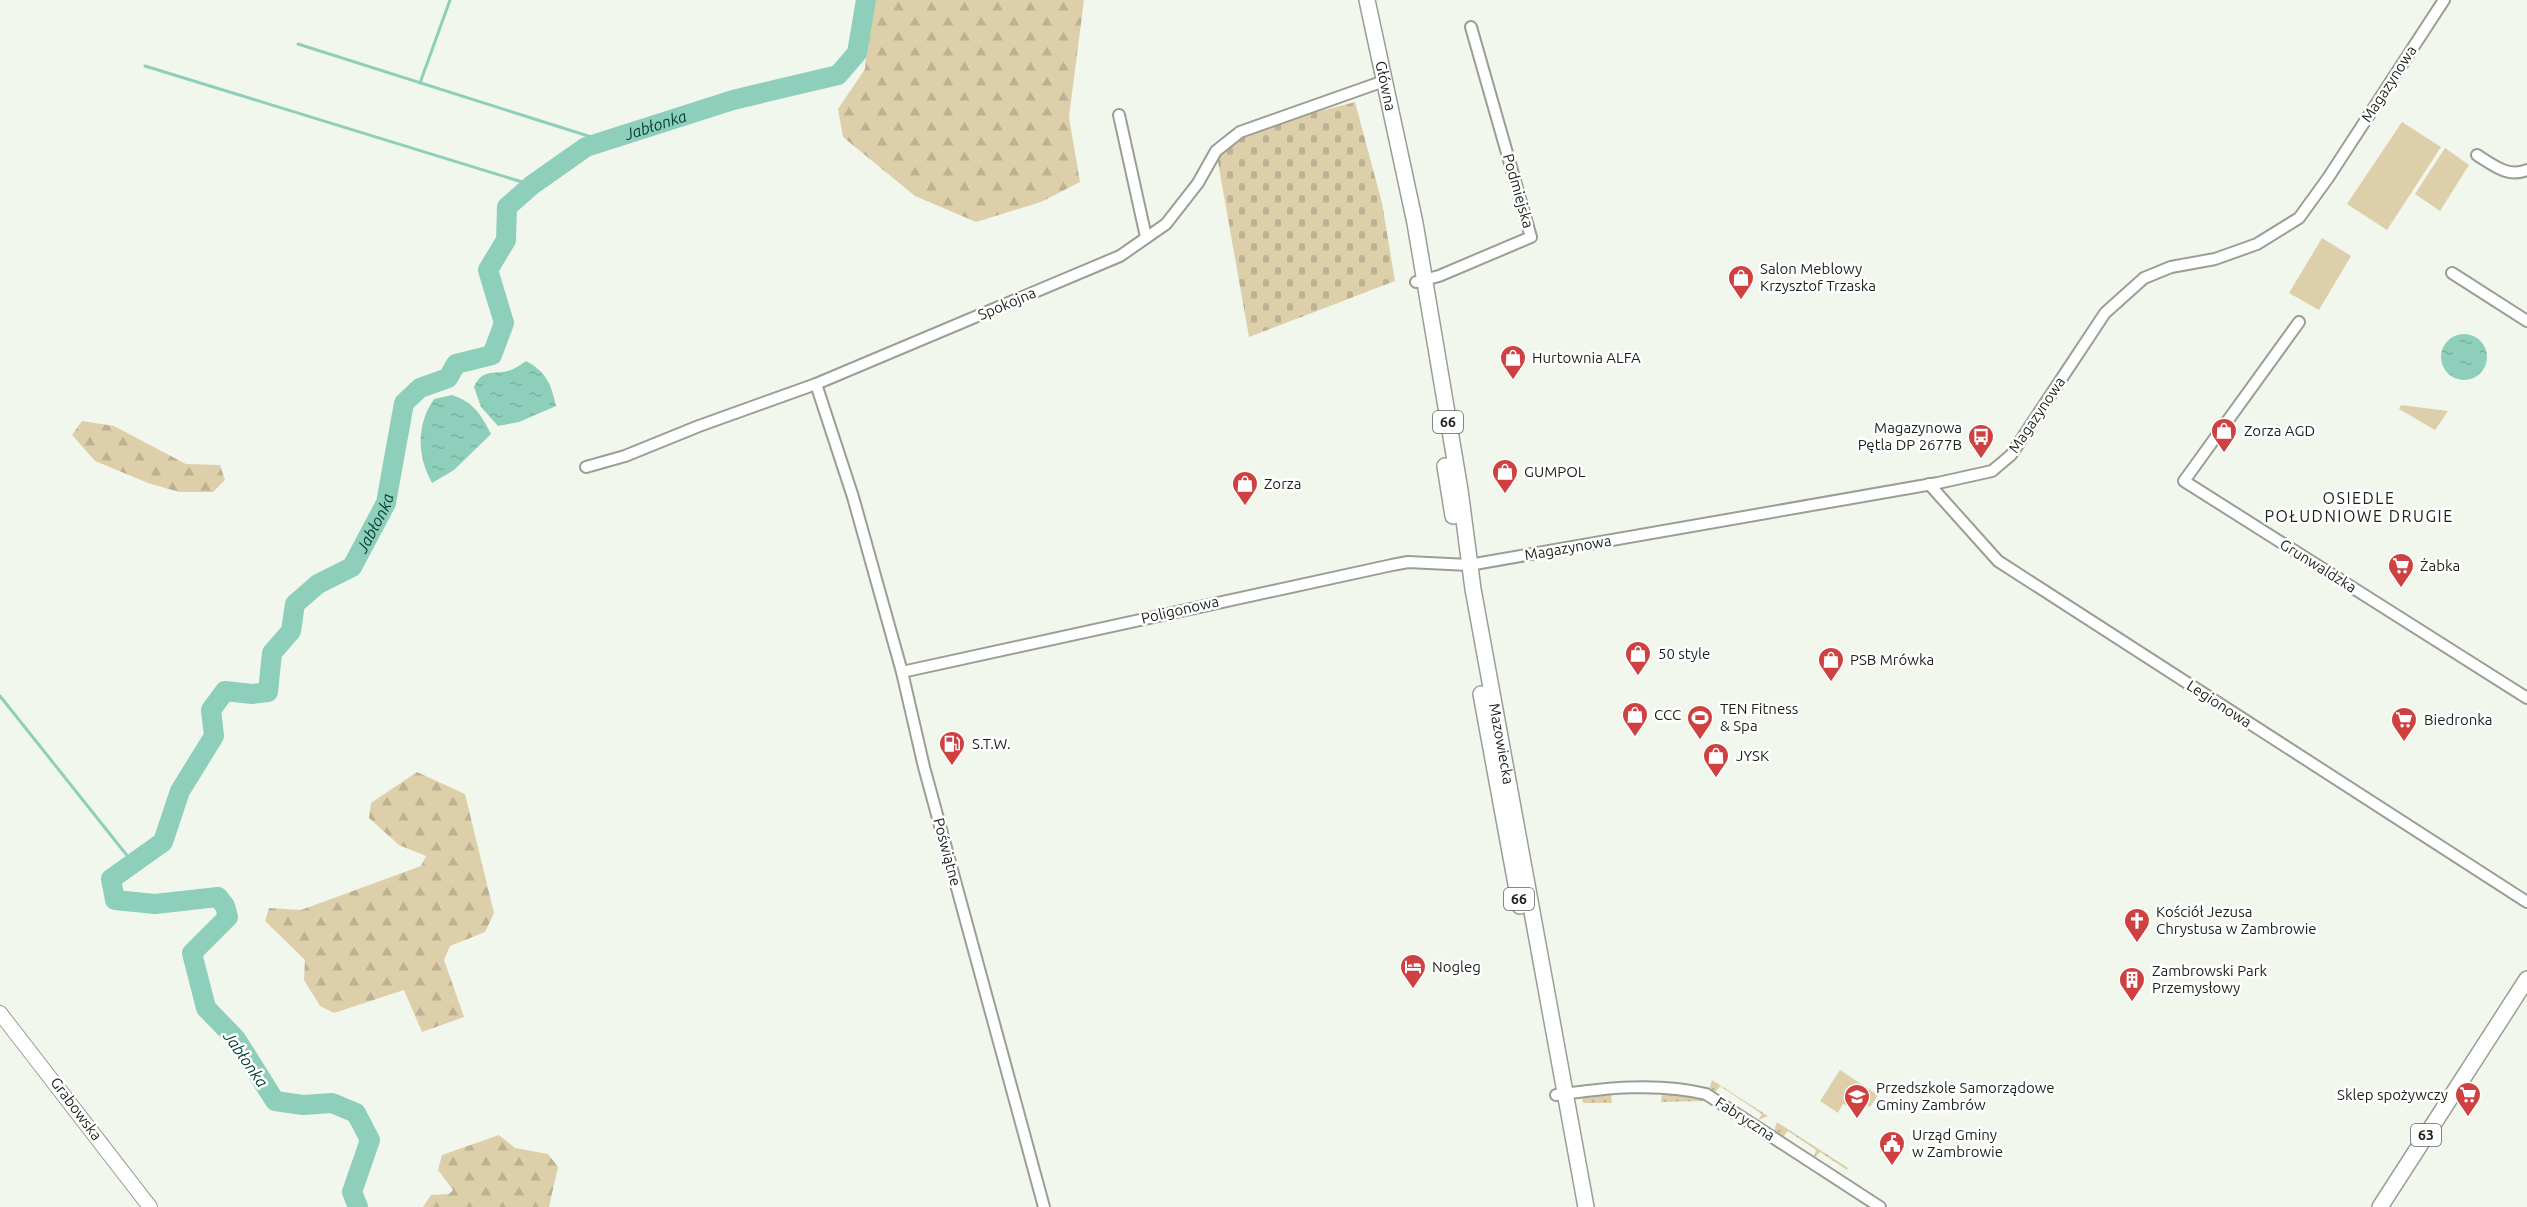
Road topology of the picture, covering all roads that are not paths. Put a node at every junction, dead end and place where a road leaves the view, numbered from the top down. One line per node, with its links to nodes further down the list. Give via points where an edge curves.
1 (1367, 0): 4 (main road, Główna / 66)
2 (2444, 0): 15 (street, Magazynowa, via 2299,218 2258,244 2144,278 2105,314 2002,464 1975,476)
3 (1471, 27): 10 (street, Podmiejska, via 1530,237)
4 (1384, 81): 8 (street, Spokojna, via 1240,132 1215,151 1198,183 1166,224); 10 (main road, Główna / 66, via 1403,174 1406,220)
5 (1119, 115): 8 (street)
6 (2478, 155): 7 (street, via 2505,172 2519,174)
7 (2527, 170)
8 (1146, 237): 13 (street, Spokojna, via 1120,256)
9 (2452, 273): 11 (street)
10 (1420, 280): 16 (main road, Mazowiecka / 66)
11 (2527, 321)
12 (2299, 322): 18 (street, Grunwaldzka, via 2184,481)
13 (816, 384): 14 (street, Spokojna); 17 (street, Poświątne, via 853,497)
14 (586, 467)
15 (1929, 484): 16 (street, Magazynowa); 19 (street, Legionowa, via 1998,561)
16 (1464, 565): 17 (street, Poligonowa, via 1400,564); 22 (main road, Mazowiecka / 66, via 1489,745)
17 (902, 672): 25 (street, Poświątne)
18 (2527, 698)
19 (2527, 902)
20 (2527, 979): 23 (main road, 63)
21 (0, 1013): 24 (street, Grabowska)
22 (1560, 1094): 26 (main road, Mazowiecka / 66); 27 (main road, Mazowiecka / 66); 28 (street, Fabryczna, via 1626,1088 1706,1094)
23 (2386, 1205)
24 (150, 1207)
25 (1044, 1207)
26 (1578, 1207)
27 (1586, 1207)
28 (1880, 1207)

